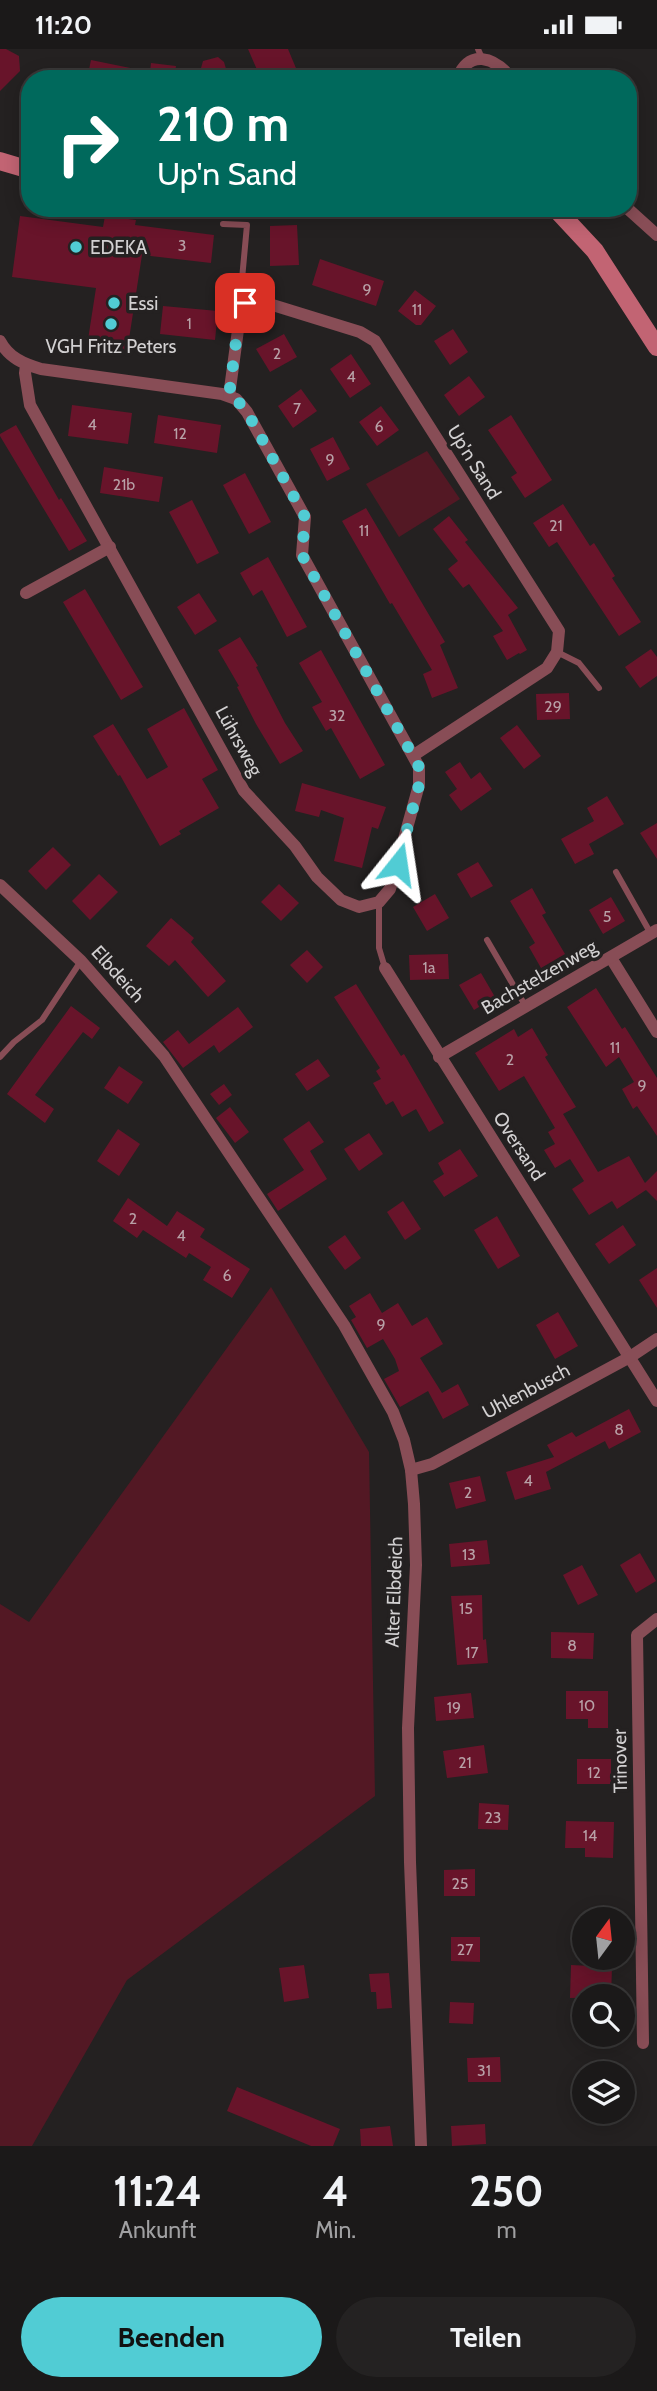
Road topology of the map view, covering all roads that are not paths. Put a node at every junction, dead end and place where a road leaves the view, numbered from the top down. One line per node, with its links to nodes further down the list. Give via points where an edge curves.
1 (480, 53): 2 (street); 3 (street)
2 (459, 70)
3 (502, 70)
4 (0, 161): 5 (street)
5 (21, 167)
6 (563, 217): 12 (street, via 595,251)
7 (637, 217): 9 (street)
8 (223, 224): 10 (lane, via 247,225 241,290)
9 (657, 235)
10 (245, 303): 14 (street); 17 (street, Up'n Sand, via 259,300 360,332 374,341 559,631)
11 (0, 341): 13 (street)
12 (657, 347)
13 (26, 365): 14 (street); 15 (street, Lührsweg, via 30,405)
14 (229, 396): 19 (street, via 247,412 305,517 302,555)
15 (110, 547): 16 (street); 22 (street, Lührsweg, via 244,791 341,900 359,907)
16 (26, 593)
17 (557, 652): 18 (lane, via 579,663); 19 (street, via 547,668)
18 (600, 688)
19 (414, 755): 22 (street, via 419,785 390,889)
20 (617, 871): 23 (lane)
21 (0, 885): 26 (street, Elbdeich)
22 (379, 902): 27 (lane, Oversand, via 379,948)
23 (654, 932): 25 (street, Bachstelzenweg)
24 (487, 940): 28 (lane)
25 (611, 958): 28 (street, Bachstelzenweg); 29 (street)
26 (81, 961): 30 (lane, via 42,1020); 32 (street, Elbdeich, via 164,1056)
27 (385, 968): 31 (street, Oversand)
28 (526, 1007): 31 (street, Bachstelzenweg)
29 (657, 1032)
30 (0, 1056)
31 (439, 1057): 34 (street, Oversand)
32 (194, 1100): 36 (street, Alter Elbdeich, via 366,1362 393,1412)
33 (657, 1339): 34 (street, Uhlenbusch)
34 (630, 1357): 35 (street, Oversand); 36 (street, Uhlenbusch, via 432,1464)
35 (657, 1401)
36 (411, 1470): 41 (street, Alter Elbdeich, via 416,1565 408,1728)
37 (657, 1619): 39 (street, Trinover, via 637,1635)
38 (657, 1909): 39 (street)
39 (642, 1911): 40 (street, Trinover)
40 (643, 2043)
41 (421, 2146)

